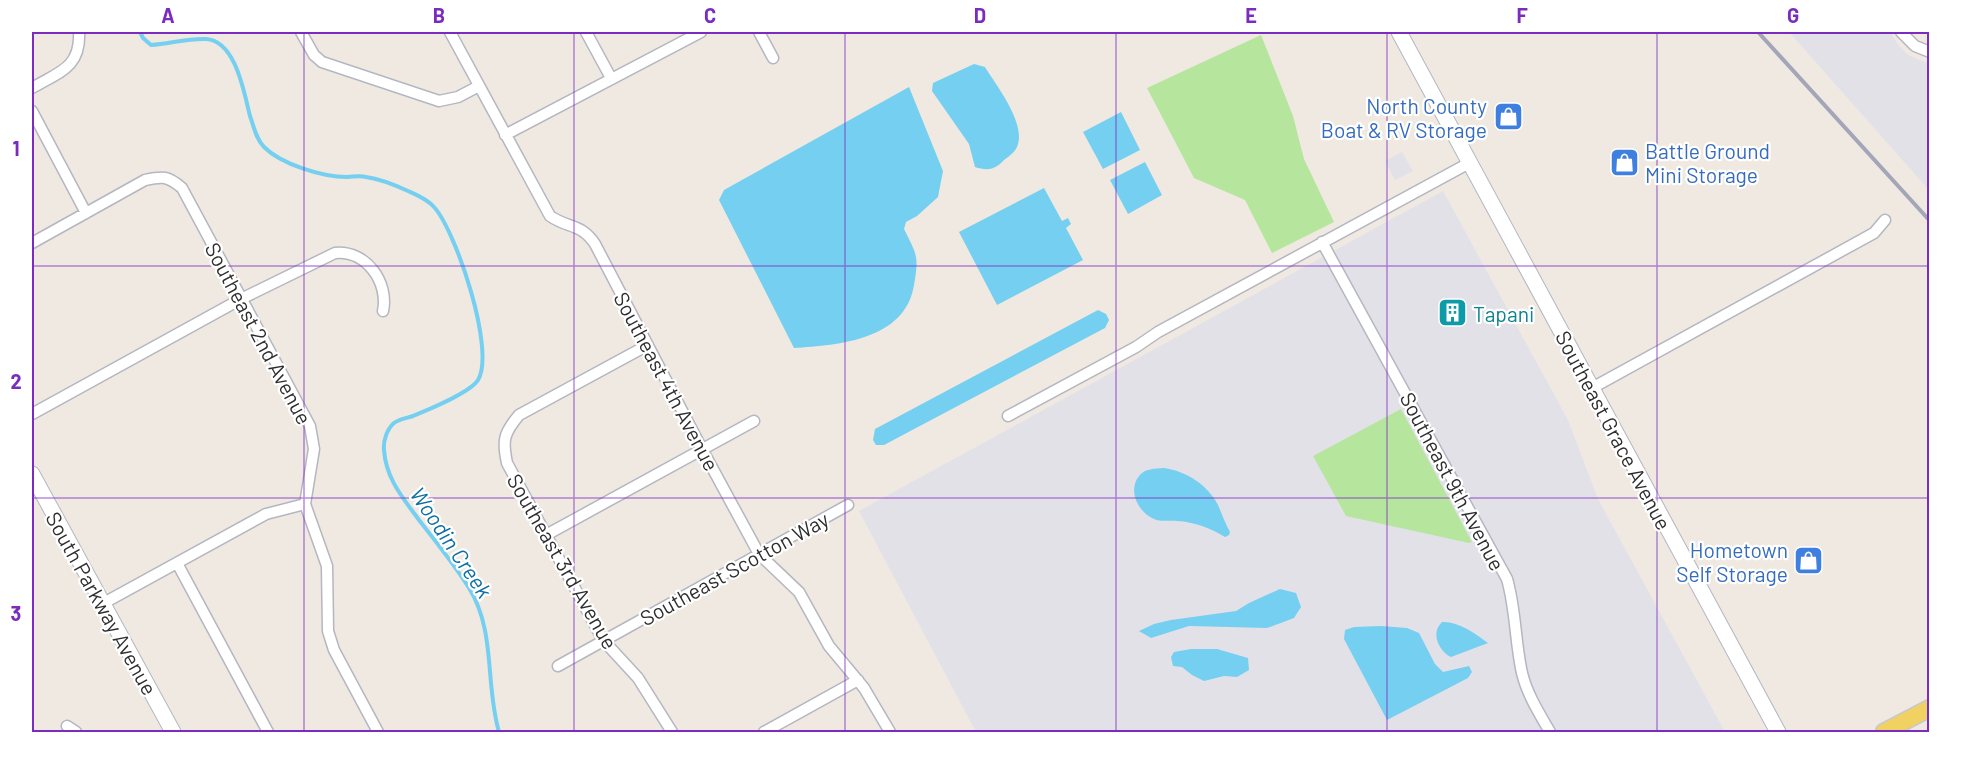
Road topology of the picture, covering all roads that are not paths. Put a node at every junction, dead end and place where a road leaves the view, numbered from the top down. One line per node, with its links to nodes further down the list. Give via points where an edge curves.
1 (79, 32): 13 (street, via 80,46 74,60)
2 (301, 32): 12 (street, via 322,62 439,101)
3 (450, 32): 12 (street, Southeast 4th Avenue)
4 (586, 32): 11 (street)
5 (701, 32): 11 (street)
6 (759, 32): 10 (street)
7 (1400, 32): 16 (street, Southeast Grace Avenue)
8 (1901, 32): 9 (street)
9 (1927, 51)
10 (773, 58)
11 (611, 78): 15 (street)
12 (479, 86): 15 (street, Southeast 4th Avenue)
13 (32, 88)
14 (32, 111): 17 (street)
15 (505, 135): 23 (street, Southeast 4th Avenue, via 550,216 590,236)
16 (1471, 162): 19 (street); 24 (street, Southeast Grace Avenue)
17 (86, 213): 20 (street); 21 (street, Southeast 2nd Avenue, via 145,180 172,178 182,188)
18 (1884, 220): 24 (street, via 1875,233)
19 (1322, 242): 26 (street); 46 (street, Southeast 9th Avenue, via 1507,579 1524,681)
20 (32, 243)
21 (241, 298): 22 (street, via 320,259 345,252 372,268 383,289); 25 (street); 30 (street, Southeast 2nd Avenue, via 310,426 314,448)
22 (382, 311)
23 (648, 345): 28 (street, Southeast 4th Avenue); 32 (street, Southeast 3rd Avenue, via 519,415 507,429 503,444 507,463)
24 (1592, 388): 47 (street, Southeast Grace Avenue)
25 (32, 414)
26 (1008, 416)
27 (754, 421): 28 (street)
28 (702, 450): 32 (street); 33 (street, Southeast 4th Avenue)
29 (32, 474): 35 (street, South Parkway Avenue)
30 (305, 504): 34 (street, via 266,514); 42 (street, Southeast 2nd Avenue, via 327,566 327,631)
31 (848, 505): 33 (street, Southeast Scotton Way)
32 (546, 535): 36 (street, Southeast 3rd Avenue)
33 (759, 554): 36 (street, Southeast Scotton Way); 38 (street, Southeast 4th Avenue, via 799,592 830,646)
34 (177, 563): 35 (street); 41 (street)
35 (102, 604): 40 (street, South Parkway Avenue)
36 (603, 640): 37 (street, Southeast Scotton Way); 43 (street, Southeast 3rd Avenue, via 638,678)
37 (558, 666)
38 (858, 680): 44 (street); 45 (street, Southeast 4th Avenue)
39 (1929, 708): 48 (main road)
40 (173, 732)
41 (268, 732)
42 (378, 732)
43 (672, 732)
44 (764, 732)
45 (890, 732)
46 (1550, 732)
47 (1778, 732)
48 (1884, 732)

